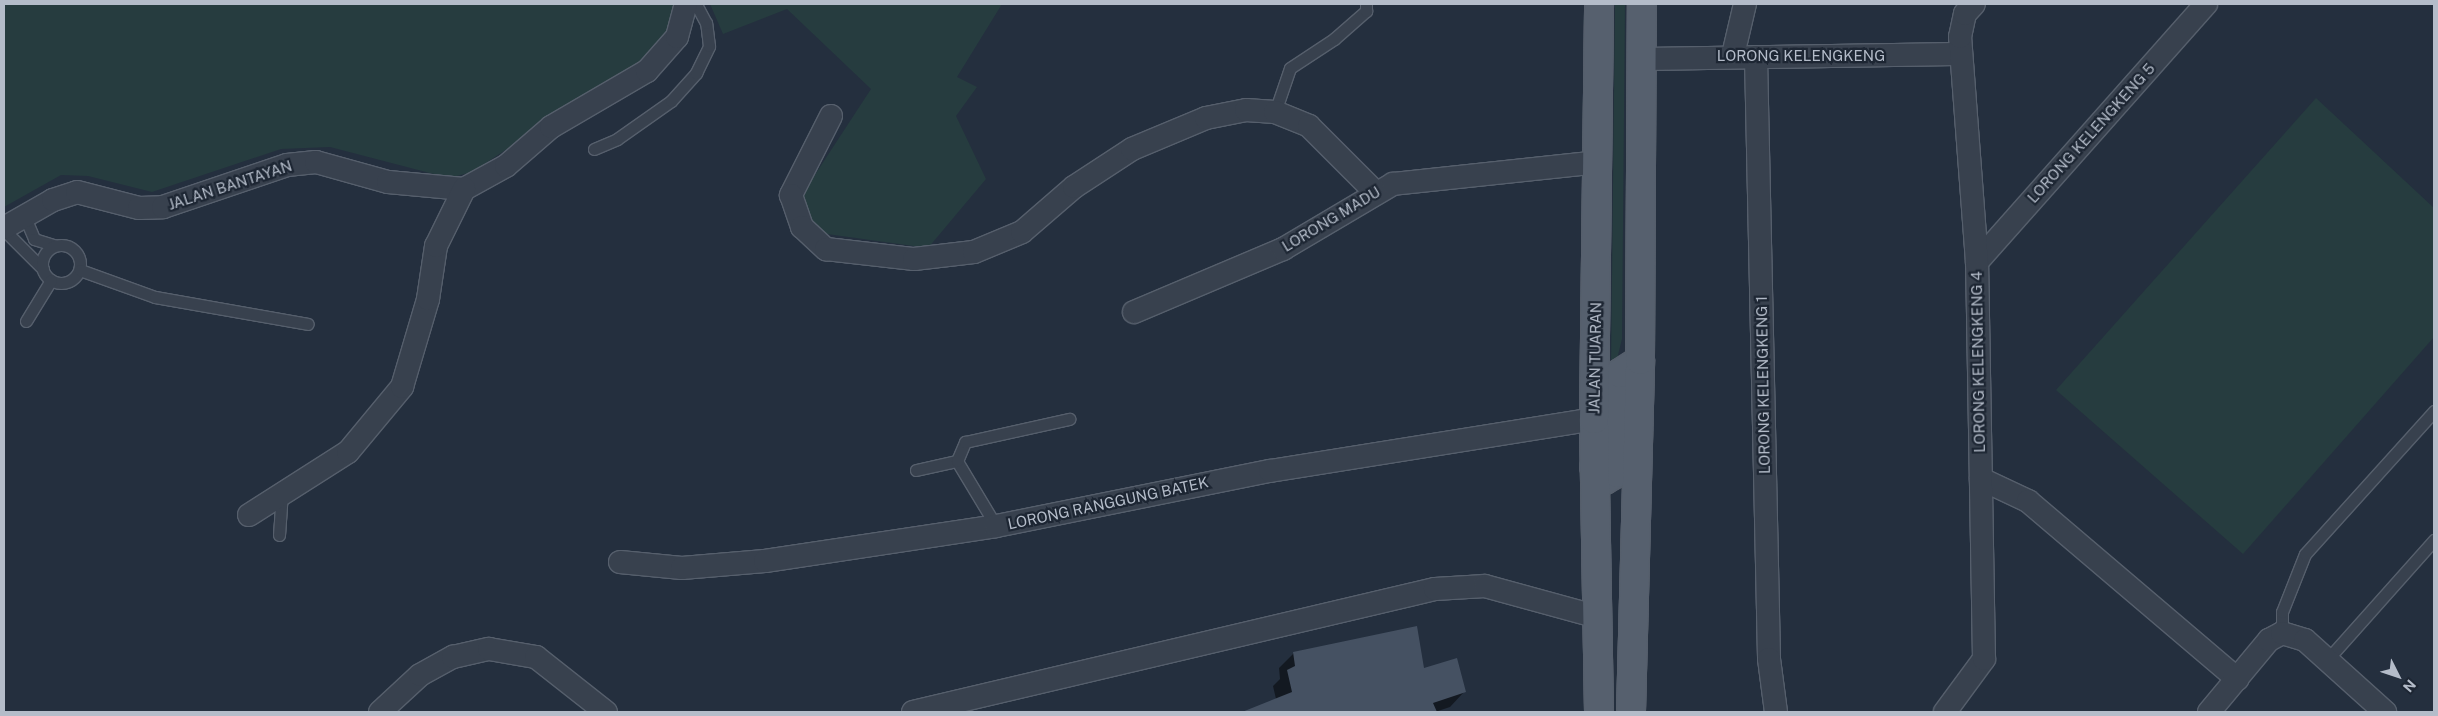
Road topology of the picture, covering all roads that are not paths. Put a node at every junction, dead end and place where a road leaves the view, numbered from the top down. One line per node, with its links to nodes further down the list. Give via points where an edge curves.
1 (686, 4): 17 (street, via 677,37 647,71 551,127 506,166)
2 (696, 4): 15 (lane, via 706,23 709,46 696,73 670,101 617,139)
3 (1366, 4): 13 (lane, via 1366,11 1334,39 1290,68)
4 (1599, 4): 16 (main road, JALAN TUARAN)
5 (1642, 4): 12 (main road)
6 (1745, 4): 10 (street)
7 (1974, 4): 9 (street, LORONG KELENGKENG 4, via 1965,14)
8 (2206, 4): 22 (street, LORONG KELENGKENG 5)
9 (1960, 54): 11 (street, LORONG KELENGKENG); 22 (street, LORONG KELENGKENG 4)
10 (1733, 55): 11 (street, LORONG KELENGKENG); 12 (street, LORONG KELENGKENG)
11 (1756, 57): 52 (street, LORONG KELENGKENG 1, via 1769,659)
12 (1641, 60): 29 (main road)
13 (1275, 112): 14 (street, via 1246,110 1206,118 1132,149 1074,187 1022,232 974,252 914,259 826,249 802,227 791,195); 18 (street, via 1309,126)
14 (831, 116)
15 (594, 149)
16 (1598, 162): 18 (street, LORONG MADU, via 1393,184); 32 (main road, JALAN TUARAN)
17 (464, 190): 19 (street, JALAN BANTAYAN, via 388,182 316,162 287,165 164,207 139,208 77,192); 37 (street, via 436,246 428,299 402,386 348,452)
18 (1374, 191): 26 (street, LORONG MADU, via 1361,204 1283,249)
19 (24, 214): 20 (street, JALAN BANTAYAN); 21 (lane, via 34,239)
20 (4, 229): 23 (lane)
21 (54, 245): 23 (lane, via 44,256); 24 (lane, via 71,246 77,252)
22 (1977, 262): 36 (street, LORONG KELENGKENG 4)
23 (43, 269): 25 (lane)
24 (80, 270): 25 (lane, via 68,282); 28 (lane, via 155,297)
25 (51, 280): 27 (lane)
26 (1134, 312)
27 (26, 321)
28 (308, 324)
29 (1640, 360): 34 (main road, via 1620,372 1617,473 1605,480); 51 (main road)
30 (2434, 411): 44 (lane, via 2305,554 2282,612)
31 (1069, 419): 33 (lane, via 965,442)
32 (1594, 419): 34 (main road, JALAN TUARAN); 39 (street, LORONG RANGGUNG BATEK, via 1261,473)
33 (957, 461): 35 (lane); 39 (lane)
34 (1594, 467): 43 (main road, JALAN TUARAN)
35 (916, 470)
36 (1981, 479): 46 (street, via 2028,501); 53 (street, LORONG KELENGKENG 4, via 1984,659)
37 (282, 496): 38 (street); 40 (lane)
38 (249, 515)
39 (996, 526): 42 (street, LORONG RANGGUNG BATEK, via 755,562 682,568)
40 (279, 535)
41 (2434, 540): 45 (lane)
42 (620, 562)
43 (1598, 618): 49 (street, via 1485,586 1435,589); 50 (main road, JALAN TUARAN)
44 (2282, 633): 45 (street, via 2305,640); 46 (street, via 2269,640)
45 (2327, 660): 55 (street)
46 (2237, 680): 54 (street)
47 (380, 712): 48 (street, via 420,676 453,657 489,649 536,658)
48 (606, 712)
49 (913, 712)
50 (1599, 712)
51 (1631, 712)
52 (1776, 712)
53 (1945, 712)
54 (2209, 712)
55 (2385, 712)

